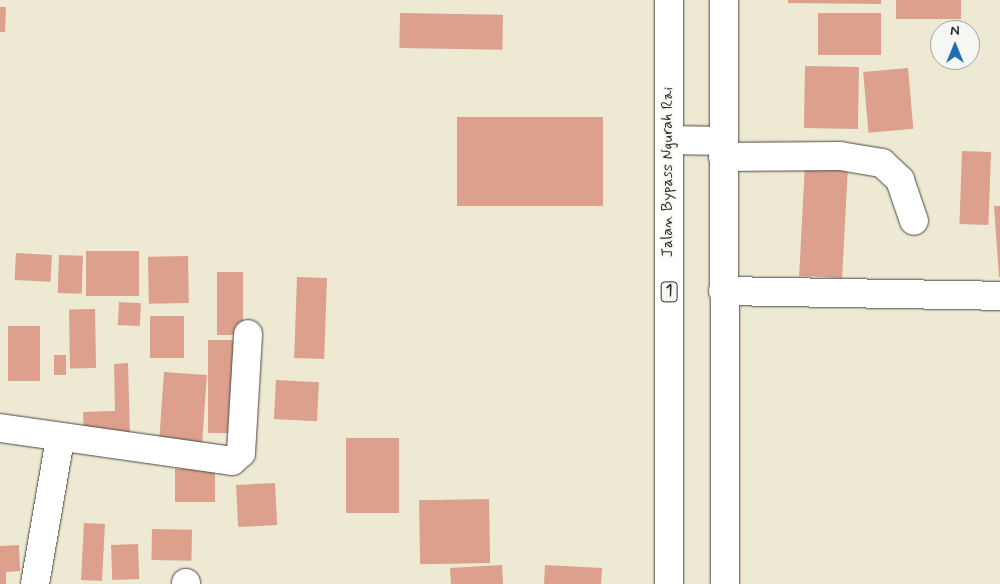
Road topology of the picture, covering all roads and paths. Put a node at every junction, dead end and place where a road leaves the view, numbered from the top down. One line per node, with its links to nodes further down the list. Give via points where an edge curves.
1 (669, 0): 3 (main road, Jalan Bypass Ngurah Rai / 1)
2 (724, 0): 4 (main road)
3 (670, 140): 4 (main road); 12 (main road, Jalan Bypass Ngurah Rai / 1)
4 (723, 149): 5 (main road, via 840,156 882,163 900,180); 6 (main road)
5 (914, 221)
6 (723, 291): 7 (main road); 13 (main road)
7 (1000, 296)
8 (248, 334): 10 (main road, via 241,453 232,462)
9 (0, 428): 10 (main road)
10 (60, 439): 11 (main road)
11 (35, 584)
12 (670, 584)
13 (725, 584)

